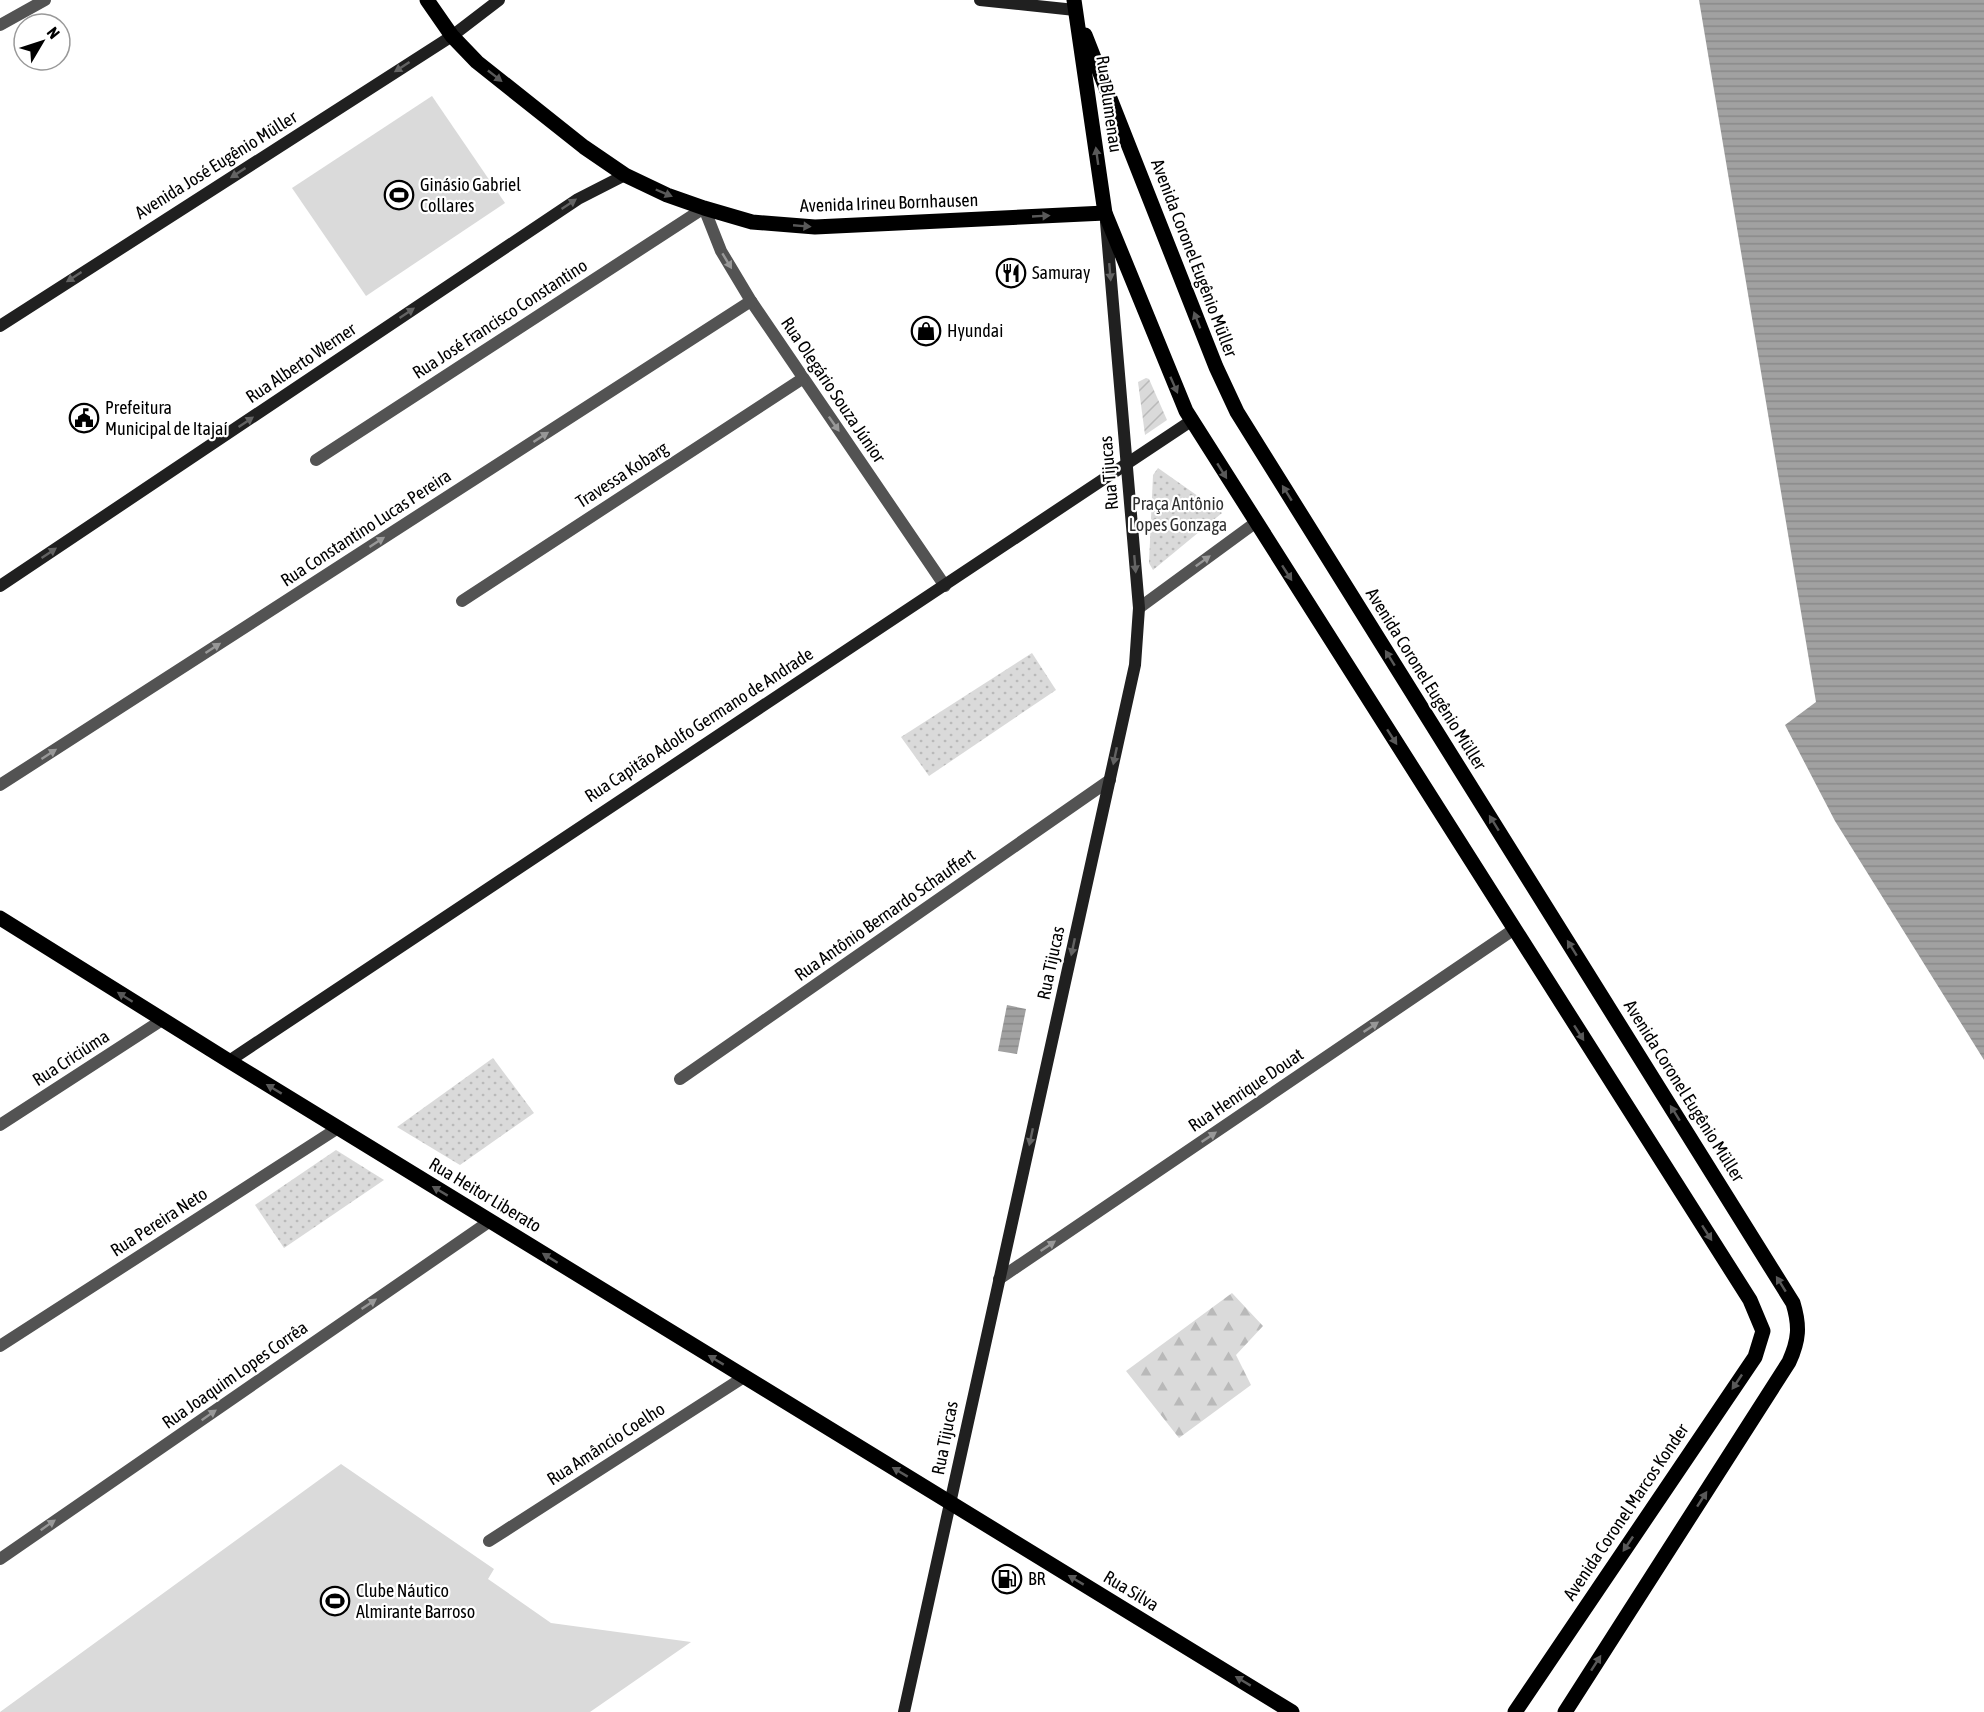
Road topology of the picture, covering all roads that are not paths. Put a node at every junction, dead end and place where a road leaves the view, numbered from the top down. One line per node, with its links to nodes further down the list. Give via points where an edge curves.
1 (45, 0): 6 (street)
2 (427, 0): 7 (main road, Avenida Irineu Bornhausen)
3 (499, 0): 7 (street, Avenida José Eugênio Müller)
4 (980, 0): 5 (street)
5 (1075, 5): 10 (main road, Rua Blumenau, one-way to 5); 41 (main road, Avenida Coronel Eugênio Müller, one-way to 5, via 1789,1362 1799,1338 1793,1303 1237,412)
6 (0, 25)
7 (452, 36): 8 (main road, Avenida Irineu Bornhausen, one-way to 8, via 477,62); 12 (street, Avenida José Eugênio Müller, one-way to 12)
8 (625, 175): 9 (main road, Avenida Irineu Bornhausen, one-way to 9); 18 (street, Rua Alberto Werner, one-way to 8, via 578,199)
9 (704, 208): 10 (main road, Avenida Irineu Bornhausen, one-way to 10, via 752,222 815,227); 11 (street, Rua Olegário Souza Júnior, one-way to 11, via 721,251); 15 (street, Rua José Francisco Constantino)
10 (1105, 213): 14 (main road, one-way to 14); 16 (street, Rua Tijucas, one-way to 16)
11 (751, 301): 13 (street, Rua Olegário Souza Júnior); 23 (street, Rua Constantino Lucas Pereira, one-way to 11)
12 (0, 326)
13 (802, 379): 19 (street, Rua Olegário Souza Júnior, one-way to 19); 20 (street, Travessa Kobarg)
14 (1191, 421): 16 (street, Rua Capitão Adolfo Germano de Andrade); 17 (main road, one-way to 17)
15 (316, 460)
16 (1127, 464): 19 (street, Rua Capitão Adolfo Germano de Andrade); 21 (street, Rua Tijucas, one-way to 21)
17 (1255, 524): 21 (street, one-way to 17); 25 (main road, one-way to 25)
18 (0, 586)
19 (945, 586): 27 (street, Rua Capitão Adolfo Germano de Andrade)
20 (462, 601)
21 (1139, 608): 22 (street, Rua Tijucas, one-way to 22, via 1135,665)
22 (1110, 780): 28 (street, Rua Antônio Bernardo Schauffert); 32 (street, Rua Tijucas, one-way to 32)
23 (0, 785)
24 (0, 918): 26 (main road, Rua Heitor Liberato, one-way to 24)
25 (1514, 930): 32 (street, Rua Henrique Douat, one-way to 25); 40 (main road, Avenida Coronel Marcos Konder, one-way to 40, via 1750,1299 1763,1331 1755,1357)
26 (162, 1020): 27 (main road, Rua Heitor Liberato); 29 (street, Rua Criciúma)
27 (228, 1061): 30 (main road, Rua Heitor Liberato, one-way to 27)
28 (680, 1079)
29 (0, 1125)
30 (338, 1128): 31 (main road, Rua Heitor Liberato, one-way to 30); 33 (street, Rua Pereira Neto)
31 (490, 1221): 34 (main road, Rua Heitor Liberato, one-way to 31); 37 (street, Rua Joaquim Lopes Corrêa, one-way to 31)
32 (999, 1279): 35 (street, Rua Tijucas)
33 (0, 1346)
34 (744, 1377): 35 (main road, Rua Heitor Liberato, one-way to 34); 36 (street, Rua Amâncio Coelho)
35 (950, 1503): 38 (street, Rua Tijucas); 39 (main road, Rua Silva, one-way to 35)
36 (489, 1541)
37 (0, 1559)
38 (904, 1712)
39 (1292, 1712)
40 (1515, 1712)
41 (1564, 1712)

